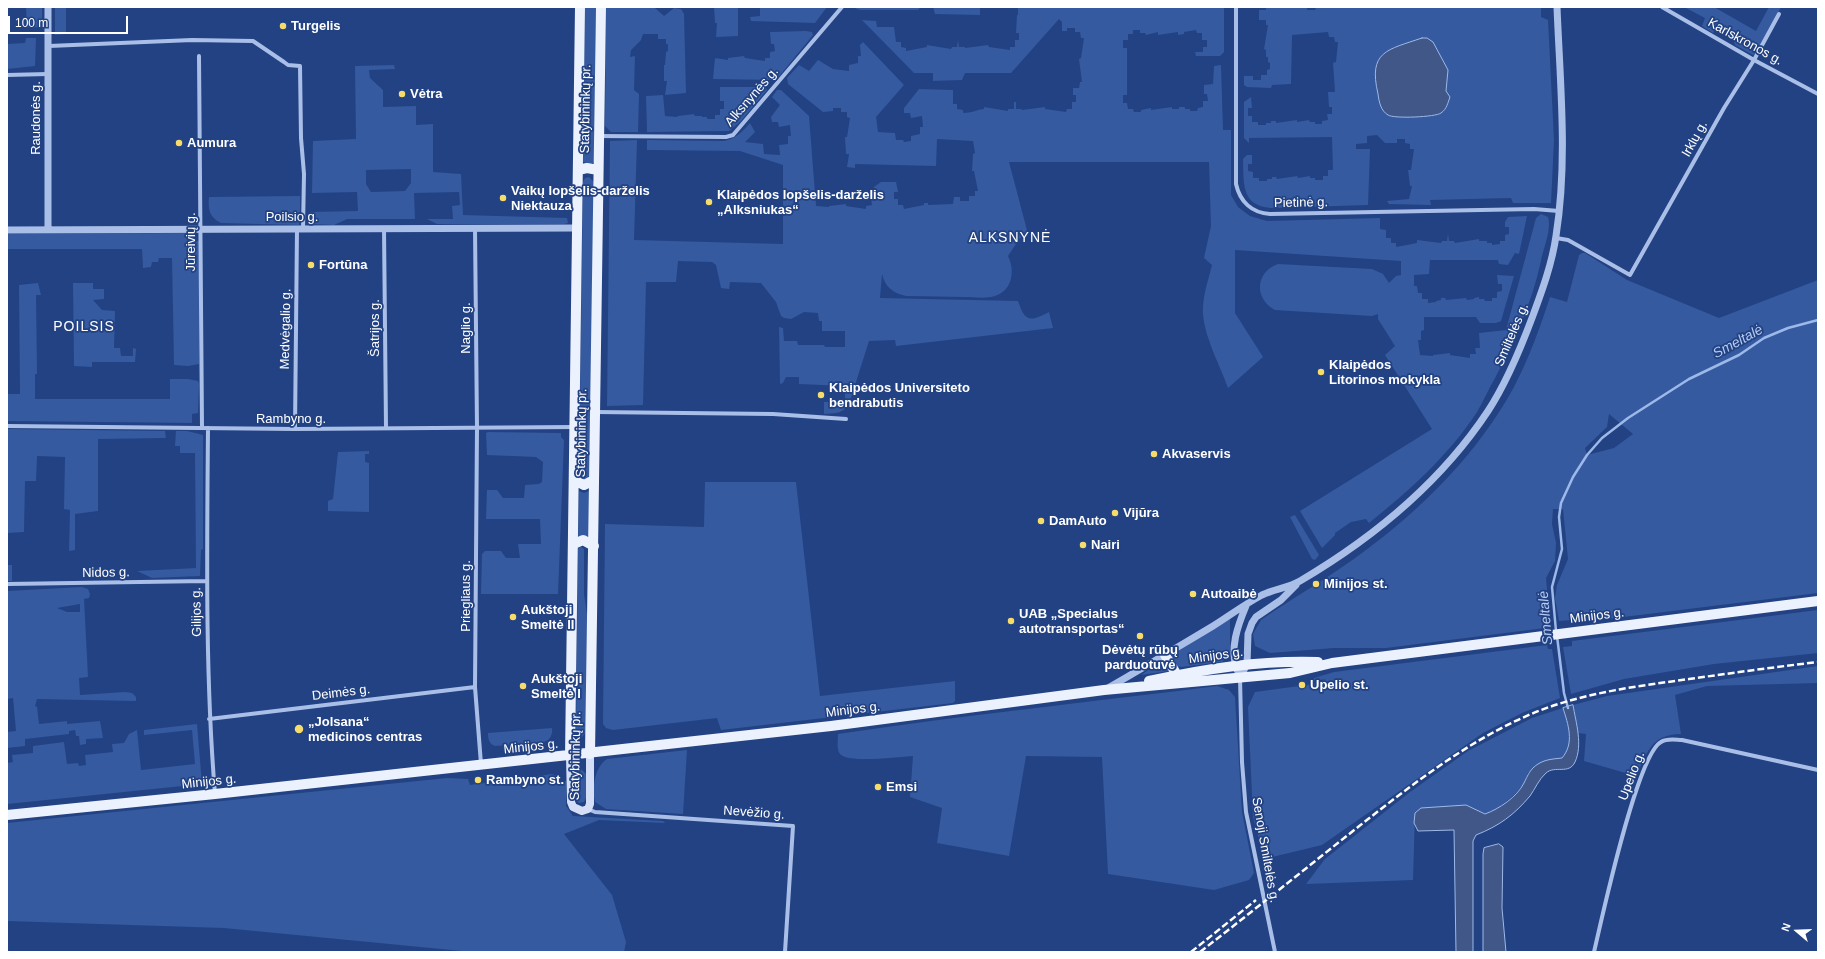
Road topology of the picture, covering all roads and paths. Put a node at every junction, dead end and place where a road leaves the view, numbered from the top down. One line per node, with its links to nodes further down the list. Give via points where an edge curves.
1 (48, 7): 9 (street, Raudonės g.)
2 (580, 7): 16 (main road, Statybininkų pr.)
3 (601, 7): 15 (main road, Statybininkų pr.)
4 (842, 7): 15 (street, Alksnynės g., via 733,135)
5 (1236, 7): 18 (street, Pietinė g., via 1236,184 1242,199 1252,209 1264,214 1539,209)
6 (1557, 7): 18 (street, Smiltelės g., via 1563,158)
7 (1662, 7): 11 (street, Karlskronos g.)
8 (1780, 14): 11 (street, Irklų g.)
9 (48, 46): 12 (street, Raudonės g.); 24 (street, Medvėgalio g., via 192,40 253,41 288,65 300,66 304,174)
10 (199, 56): 19 (street, Jūreivių g.)
11 (1754, 60): 14 (street, Karlskronos g.); 26 (street, Irklų g., via 1724,108 1630,275 1568,240)
12 (48, 74): 13 (street); 23 (street, Raudonės g.)
13 (7, 75)
14 (1818, 94)
15 (599, 136): 17 (main road, Statybininkų pr.)
16 (578, 170): 17 (main road); 22 (main road, Statybininkų pr.)
17 (598, 170): 27 (main road, Statybininkų pr.)
18 (1560, 211): 26 (street, Smiltelės g.)
19 (202, 228): 23 (street, Poilsio g.); 24 (street, Poilsio g.); 31 (street, Jūreivių g.)
20 (384, 228): 21 (street, Poilsio g.); 24 (street, Poilsio g.); 33 (street, Šatrijos g.)
21 (476, 228): 22 (street, Poilsio g.); 34 (street, Naglio g.)
22 (578, 228): 30 (main road, Statybininkų pr.)
23 (48, 229): 25 (street, Poilsio g.)
24 (300, 229): 35 (street, Medvėgalio g.)
25 (7, 230)
26 (1556, 238): 41 (street, Smiltelės g., via 1542,292 1516,360 1470,436 1404,507 1362,540)
27 (595, 412): 28 (street, via 773,414); 37 (main road, Statybininkų pr.)
28 (846, 419)
29 (7, 426): 31 (street, Rambyno g.)
30 (574, 427): 34 (street, Rambyno g.); 36 (main road, Statybininkų pr.)
31 (202, 428): 32 (street, Rambyno g.)
32 (208, 428): 35 (street, Rambyno g.); 40 (street, Gilijos g.)
33 (386, 428): 34 (street, Rambyno g.); 35 (street, Rambyno g.)
34 (477, 428): 51 (street, Priegliaus g.)
35 (296, 429)
36 (574, 480): 37 (main road, via 584,485); 38 (main road, Statybininkų pr.)
37 (594, 480): 39 (main road, Statybininkų pr.)
38 (574, 544): 39 (main road, via 583,540); 55 (main road, Statybininkų pr.)
39 (594, 546): 54 (main road, Statybininkų pr.)
40 (206, 581): 42 (street, Nidos g.); 53 (street, Gilijos g.)
41 (1297, 583): 44 (street, via 1262,595); 47 (street, via 1281,600 1261,613 1252,623 1248,634)
42 (7, 584)
43 (1818, 601): 46 (main road, Minijos g.)
44 (1246, 606): 45 (street); 48 (street, via 1235,634)
45 (1165, 655): 49 (main road); 52 (street)
46 (1332, 663): 47 (main road, Minijos g., via 1287,661); 50 (main road, Minijos g., via 1290,673)
47 (1246, 664): 48 (main road, Minijos g.); 50 (street)
48 (1235, 665): 49 (main road, Minijos g.); 50 (street)
49 (1177, 675): 52 (main road, Minijos g.)
50 (1240, 678): 52 (main road, Minijos g.); 62 (street, Senoji Smiltelės g., via 1246,812)
51 (475, 686): 53 (street, Deimės g.); 56 (street, Priegliaus g.)
52 (1104, 690): 54 (main road, Minijos g.)
53 (209, 719): 58 (street, Gilijos g.)
54 (590, 754): 55 (main road, Minijos g.); 59 (main road, Statybininkų pr.)
55 (570, 756): 56 (main road, Minijos g.); 59 (main road, Statybininkų pr., via 571,802 577,810)
56 (481, 764): 58 (main road, Minijos g.)
57 (1818, 770): 63 (street, Upelio g., via 1682,740 1670,739 1661,742 1653,749 1632,801)
58 (215, 794): 60 (main road, Minijos g.)
59 (588, 809): 61 (street, Nevėžio g., via 793,826)
60 (7, 815)
61 (785, 952)
62 (1275, 952)
63 (1594, 952)

